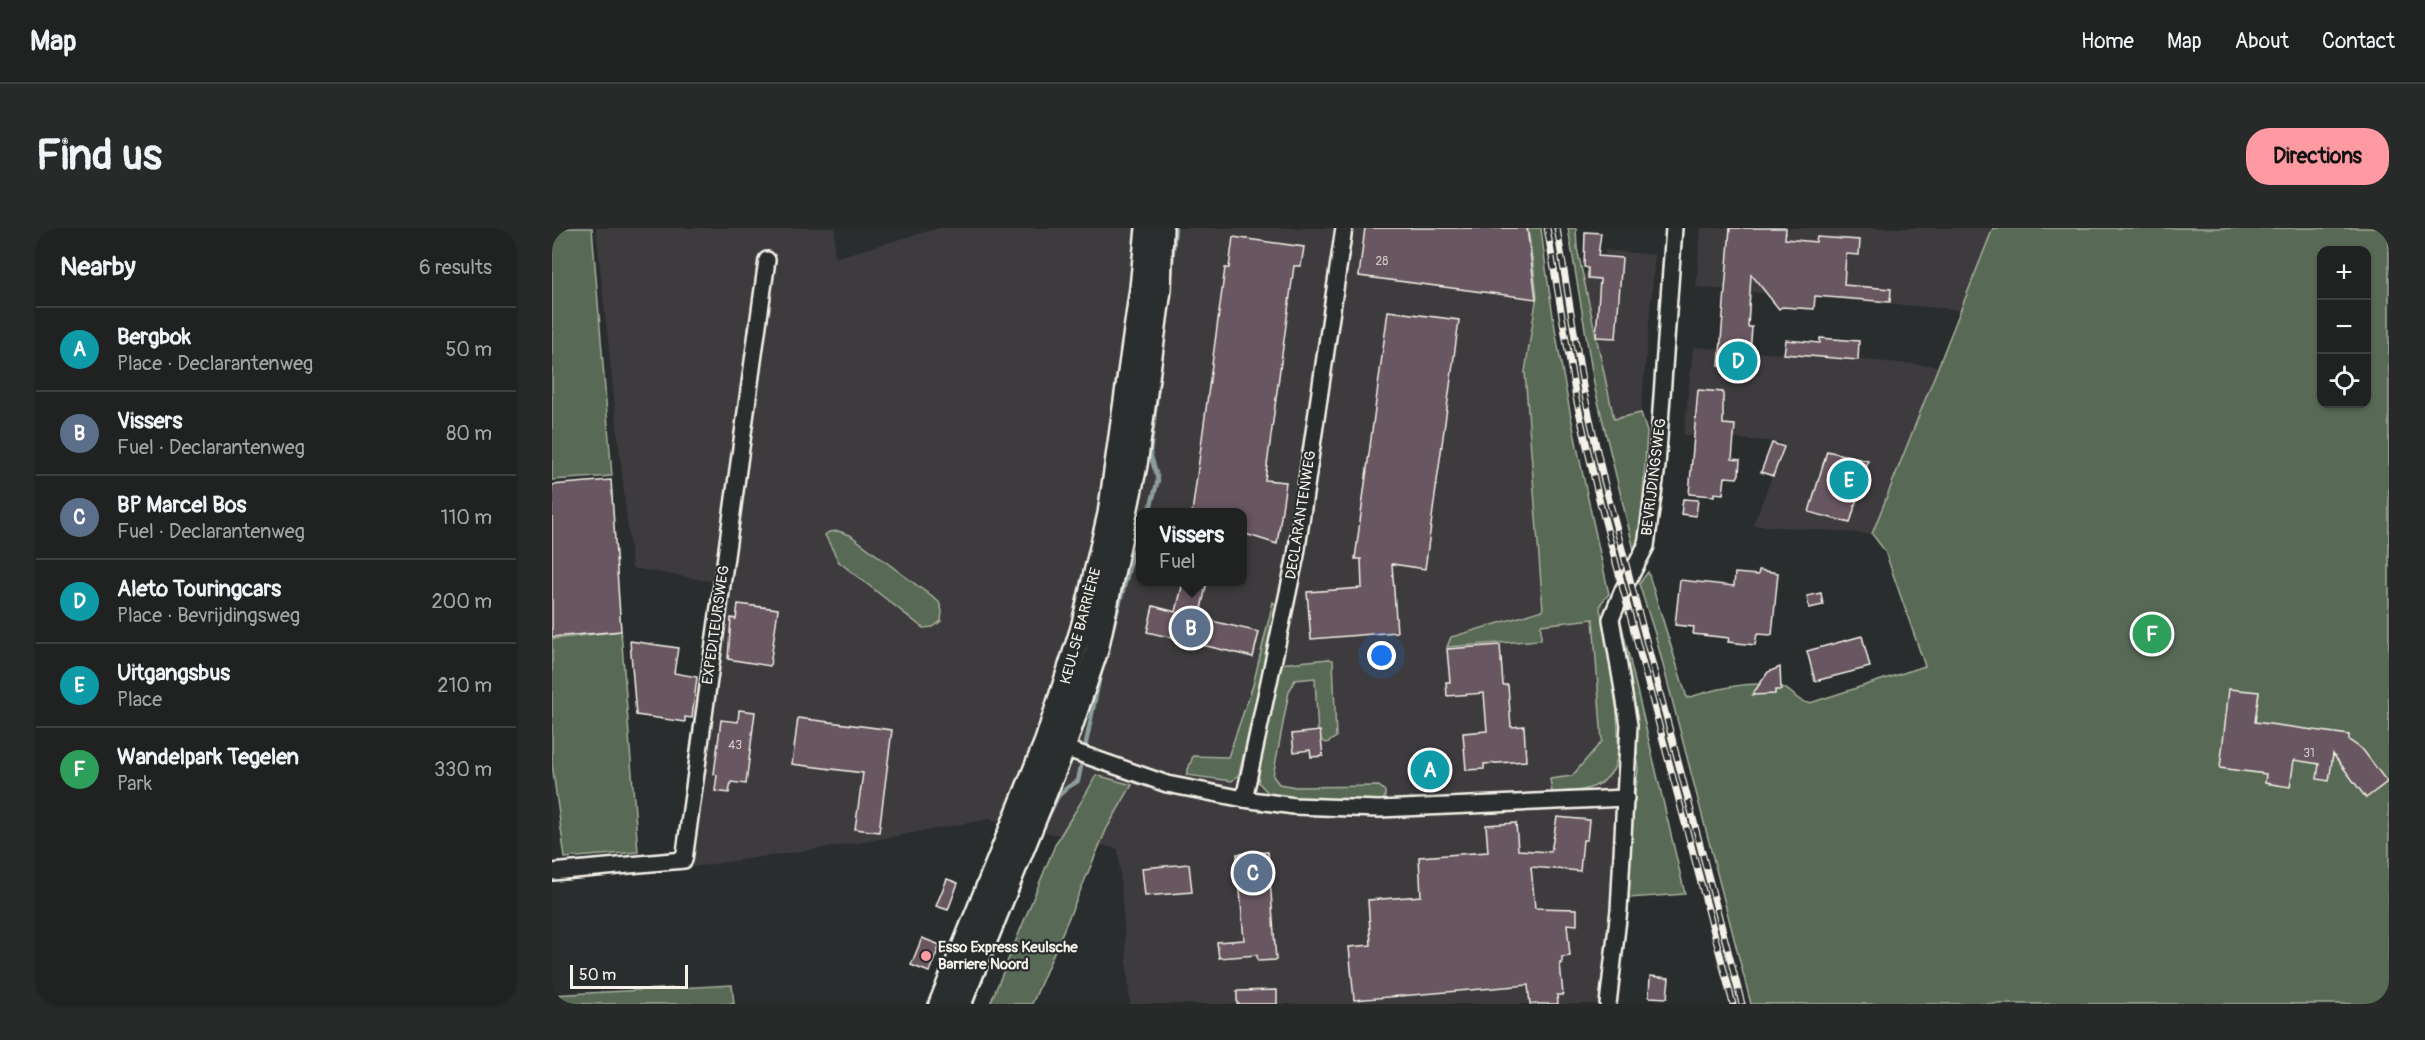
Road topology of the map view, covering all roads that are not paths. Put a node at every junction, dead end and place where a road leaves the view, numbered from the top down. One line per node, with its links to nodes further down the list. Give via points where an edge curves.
1 (1147, 228): 10 (main road, KEULSE BARRIÈRE, via 1109,514 1082,628 1046,741)
2 (1162, 228): 6 (main road, KEULSE BARRIÈRE, via 1160,290 1136,465 1097,650)
3 (1344, 228): 8 (street, DECLARANTENWEG, via 1296,555)
4 (1674, 228): 7 (street, BEVRIJDINGSWEG, via 1658,466 1646,546 1611,619 1629,725)
5 (767, 260): 9 (street, EXPEDITEURSWEG, via 684,860)
6 (1064, 748): 8 (street, via 1167,783); 11 (main road, KEULSE BARRIÈRE)
7 (1626, 798): 8 (street, via 1379,809 1294,806); 12 (street, BEVRIJDINGSWEG)
8 (1244, 799)
9 (552, 872)
10 (940, 1004)
11 (960, 1004)
12 (1608, 1004)

